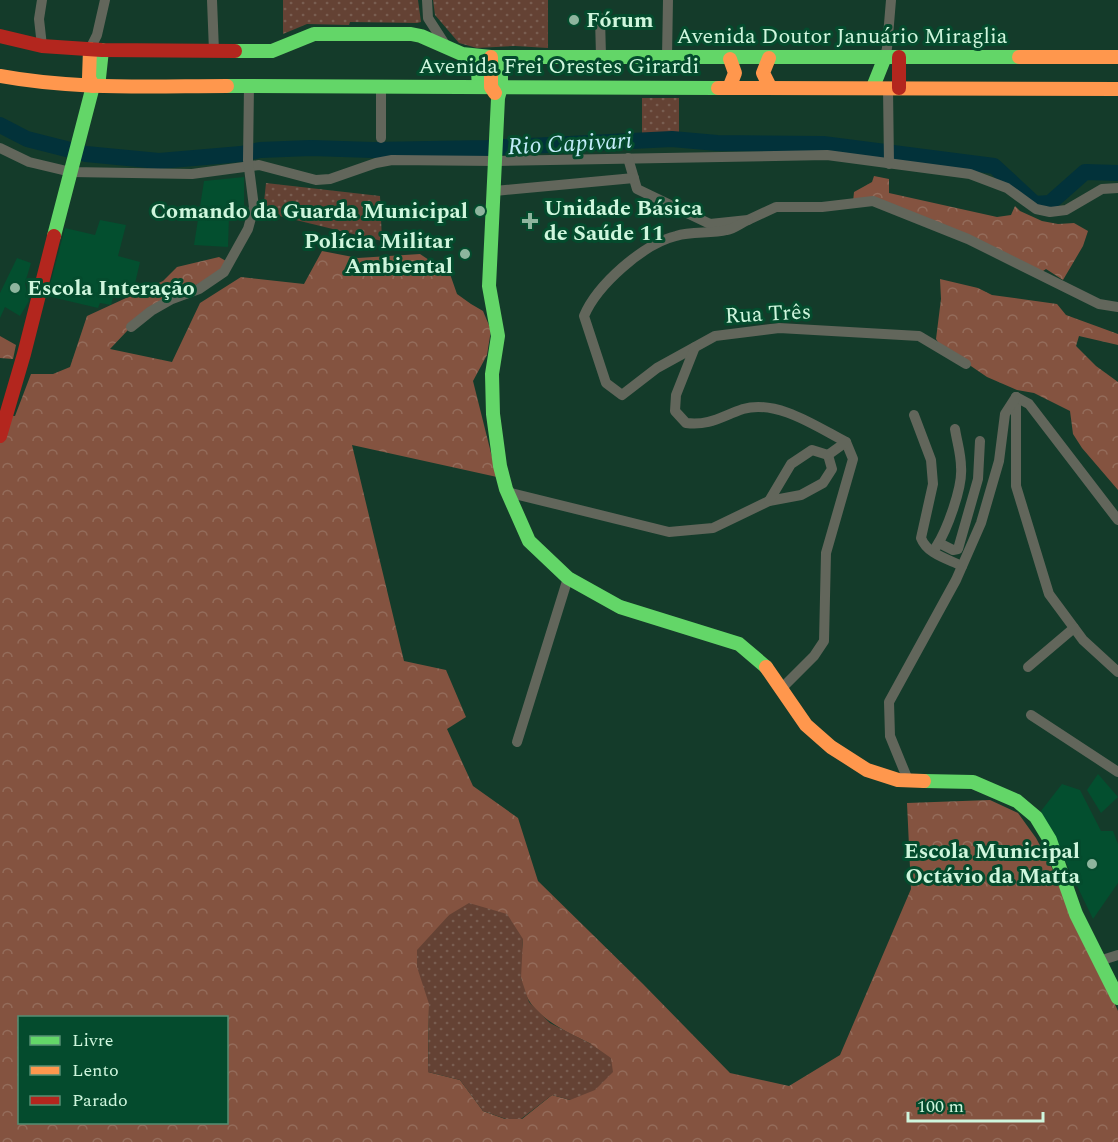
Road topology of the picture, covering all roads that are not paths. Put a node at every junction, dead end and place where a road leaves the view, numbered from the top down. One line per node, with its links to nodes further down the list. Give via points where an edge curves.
1 (42, 0): 9 (street)
2 (105, 0): 11 (street)
3 (212, 0): 12 (street)
4 (427, 0): 10 (street, via 428,18)
5 (668, 0): 15 (street)
6 (891, 0): 16 (street, via 888,48)
7 (600, 18): 13 (street)
8 (0, 36): 9 (main road, Avenida Doutor Januário Miraglia)
9 (42, 46): 11 (main road, Avenida Doutor Januário Miraglia)
10 (449, 49): 12 (main road, Avenida Doutor Januário Miraglia, via 421,36 385,33 314,34 272,51); 14 (main road, Avenida Doutor Januário Miraglia)
11 (96, 50): 12 (main road, Avenida Doutor Januário Miraglia); 23 (main road, via 99,78)
12 (214, 51)
13 (601, 56): 14 (main road, Avenida Doutor Januário Miraglia); 15 (main road, Avenida Doutor Januário Miraglia)
14 (489, 57): 28 (main road); 28 (main road)
15 (667, 57): 19 (main road, Avenida Doutor Januário Miraglia)
16 (892, 57): 17 (main road, Avenida Doutor Januário Miraglia); 18 (main road, Avenida Doutor Januário Miraglia); 25 (main road); 27 (main road)
17 (1118, 57)
18 (769, 58): 19 (main road, Avenida Doutor Januário Miraglia); 24 (main road, via 763,73)
19 (730, 59): 26 (main road, via 735,73)
20 (0, 76): 23 (main road, Avenida Frei Orestes Girardi)
21 (249, 85): 22 (main road, Avenida Frei Orestes Girardi); 23 (main road, Avenida Frei Orestes Girardi); 35 (street)
22 (381, 85): 28 (main road, Avenida Frei Orestes Girardi); 30 (street)
23 (93, 86): 36 (main road)
24 (770, 87): 25 (main road, Avenida Frei Orestes Girardi); 26 (main road, Avenida Frei Orestes Girardi)
25 (873, 87): 27 (main road, Avenida Frei Orestes Girardi)
26 (729, 88): 28 (main road, Avenida Frei Orestes Girardi)
27 (894, 88): 29 (main road, Avenida Frei Orestes Girardi); 34 (street)
28 (492, 89): 32 (main road)
29 (1118, 89)
30 (381, 138)
31 (0, 148): 36 (street, via 28,162)
32 (496, 157): 33 (street); 35 (street, via 392,160 316,180); 39 (main road)
33 (628, 158): 34 (street, via 827,155); 37 (street)
34 (889, 162): 38 (street, via 970,174 1006,188 1036,209 1050,212 1066,210 1102,189)
35 (249, 163): 36 (street, via 192,174); 44 (street, via 254,207 248,229 224,272 199,289 158,307)
36 (73, 166): 50 (main road)
37 (634, 178): 39 (street); 40 (street, via 637,189 710,224)
38 (1118, 188)
39 (495, 191): 54 (main road, via 489,286 498,336 492,389 495,438)
40 (748, 219): 41 (street, via 776,207 873,201 968,239); 45 (street, Rua Três, via 729,230 677,235 654,244 607,280 584,316 606,384 622,395 657,368)
41 (1099, 304): 42 (street); 43 (street)
42 (1118, 307)
43 (1118, 316)
44 (131, 327)
45 (695, 347): 46 (street, Rua Três, via 715,336 780,328 919,336); 52 (street, via 676,395 675,411 686,423 701,425 746,408 780,409)
46 (966, 364)
47 (1016, 397): 56 (street, via 1029,404); 58 (street, via 1005,414 999,461 981,523); 60 (street, via 1016,486 1049,594)
48 (914, 415): 57 (street, via 931,460 933,484 921,538 924,545)
49 (955, 429): 57 (street, via 961,478)
50 (1, 431)
51 (980, 441): 57 (street, via 978,479 958,549)
52 (846, 442): 53 (street); 63 (street, via 853,459 826,553 824,641)
53 (828, 455): 55 (street, via 812,450 791,464); 55 (street, via 832,469 823,483 801,495)
54 (507, 492): 55 (street, via 669,532 713,528); 59 (main road, via 529,540)
55 (769, 501)
56 (1118, 520)
57 (936, 548): 58 (street)
58 (963, 566): 67 (street, via 890,702 890,736)
59 (568, 578): 63 (main road, via 620,607 739,644 763,663); 65 (street)
60 (1074, 628): 61 (street); 62 (street)
61 (1028, 667)
62 (1118, 672)
63 (781, 689): 67 (main road, via 806,725 831,747 867,770)
64 (1031, 715): 66 (street)
65 (517, 742)
66 (1118, 772)
67 (908, 780): 69 (main road, via 973,782 1017,801 1036,817 1050,840 1076,914)
68 (1118, 955): 69 (street)
69 (1099, 961): 70 (main road)
70 (1114, 984): 71 (main road)
71 (1118, 998)

